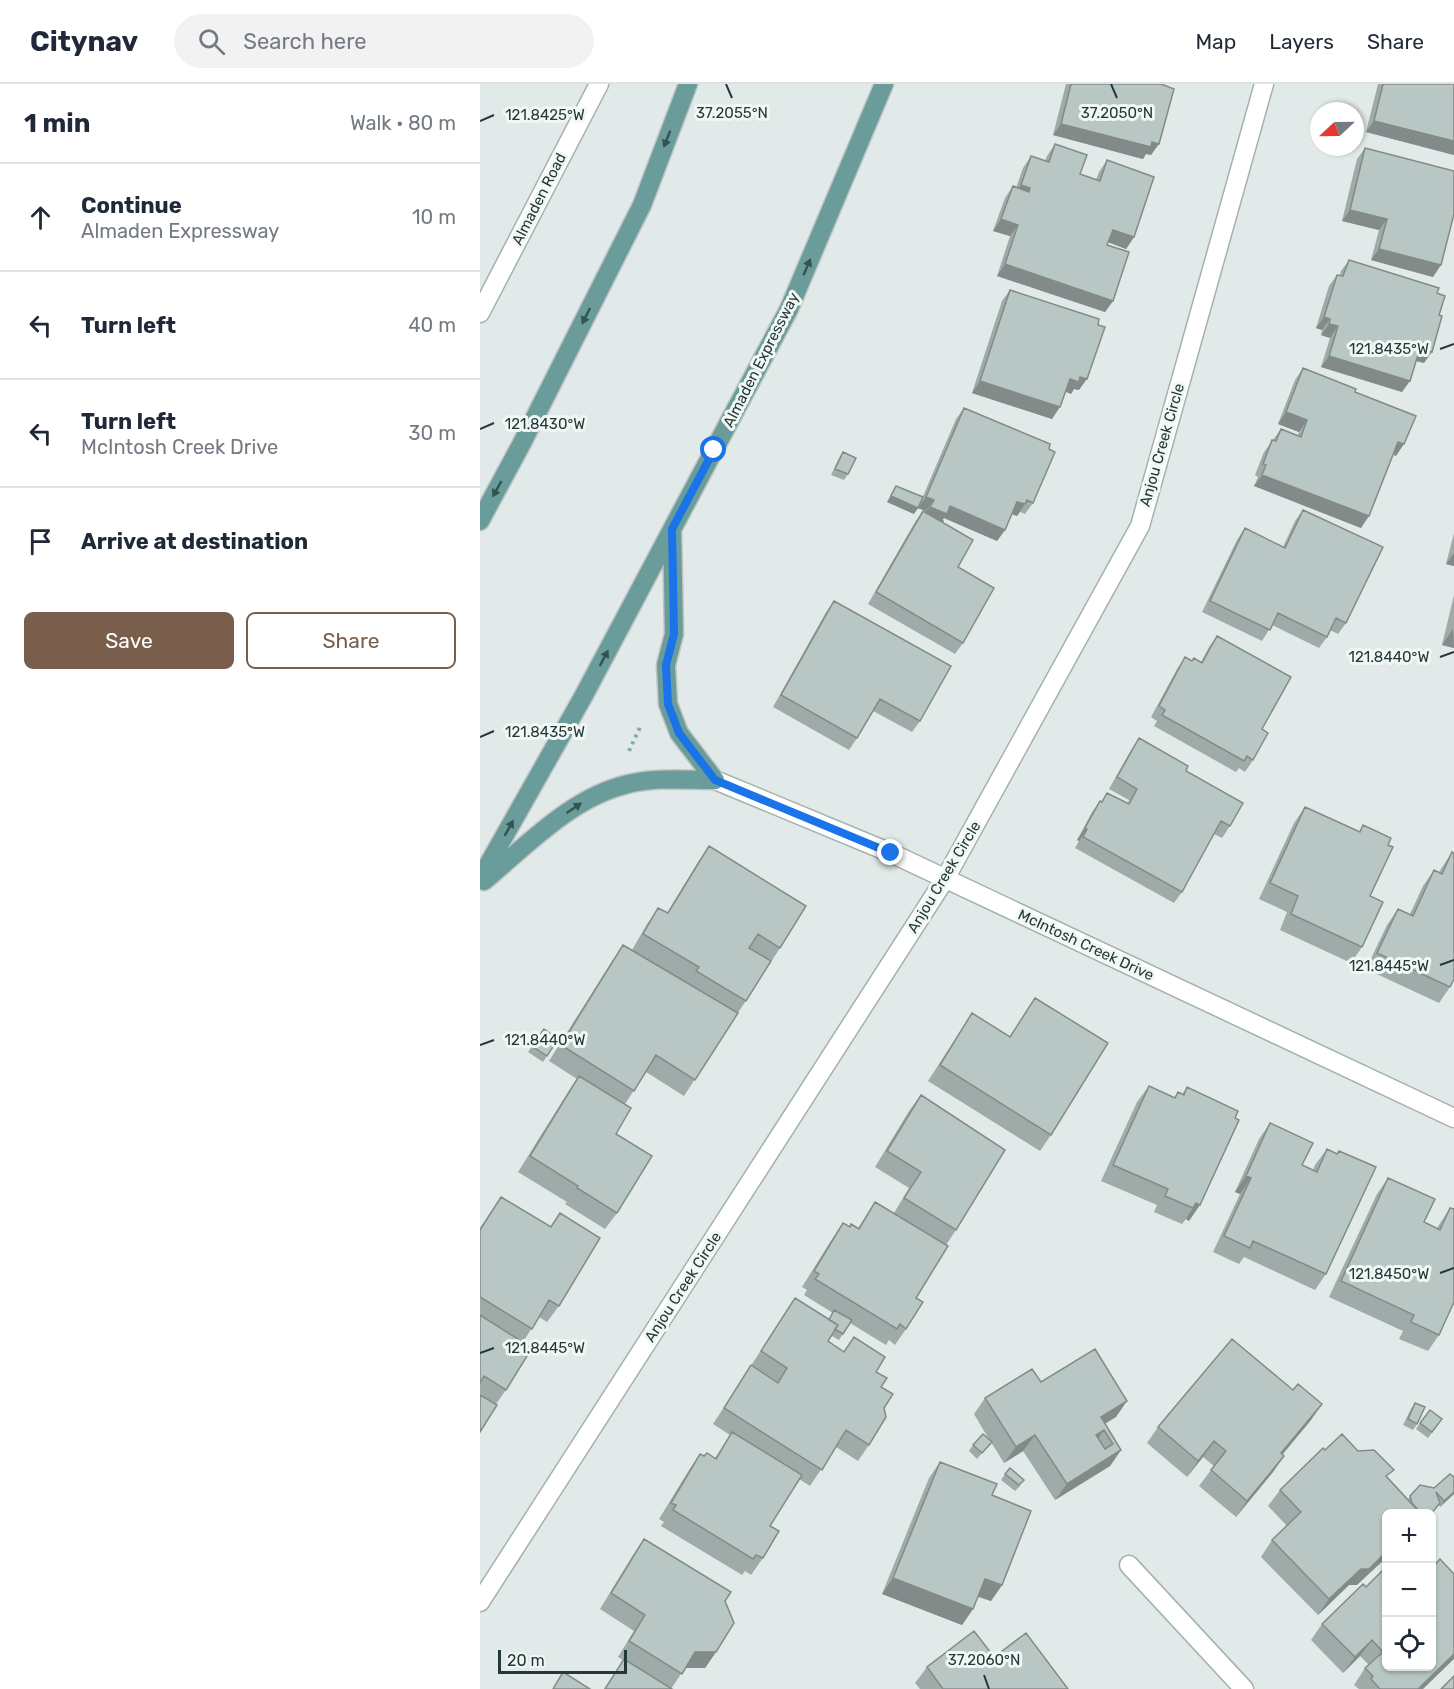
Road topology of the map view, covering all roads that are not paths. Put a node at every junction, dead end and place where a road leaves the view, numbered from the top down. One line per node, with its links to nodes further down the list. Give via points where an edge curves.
1 (599, 84): 5 (street, Almaden Road)
2 (688, 84): 6 (main road, one-way to 6, via 642,205)
3 (884, 84): 7 (main road, Almaden Expressway, one-way to 3, via 789,309)
4 (1264, 84): 10 (street, Anjou Creek Circle, via 1140,526)
5 (480, 313)
6 (480, 521)
7 (672, 529): 8 (main road, via 674,634 666,665 668,704 679,733); 9 (main road, Almaden Expressway, one-way to 7, via 583,698)
8 (715, 780): 10 (street, McIntosh Creek Drive); 11 (main road, one-way to 8, via 572,808 595,795 628,784 662,779)
9 (480, 879)
10 (945, 879): 12 (street, McIntosh Creek Drive); 14 (street, Anjou Creek Circle)
11 (480, 884)
12 (1454, 1118)
13 (1129, 1566): 15 (street)
14 (480, 1602)
15 (1244, 1689)

